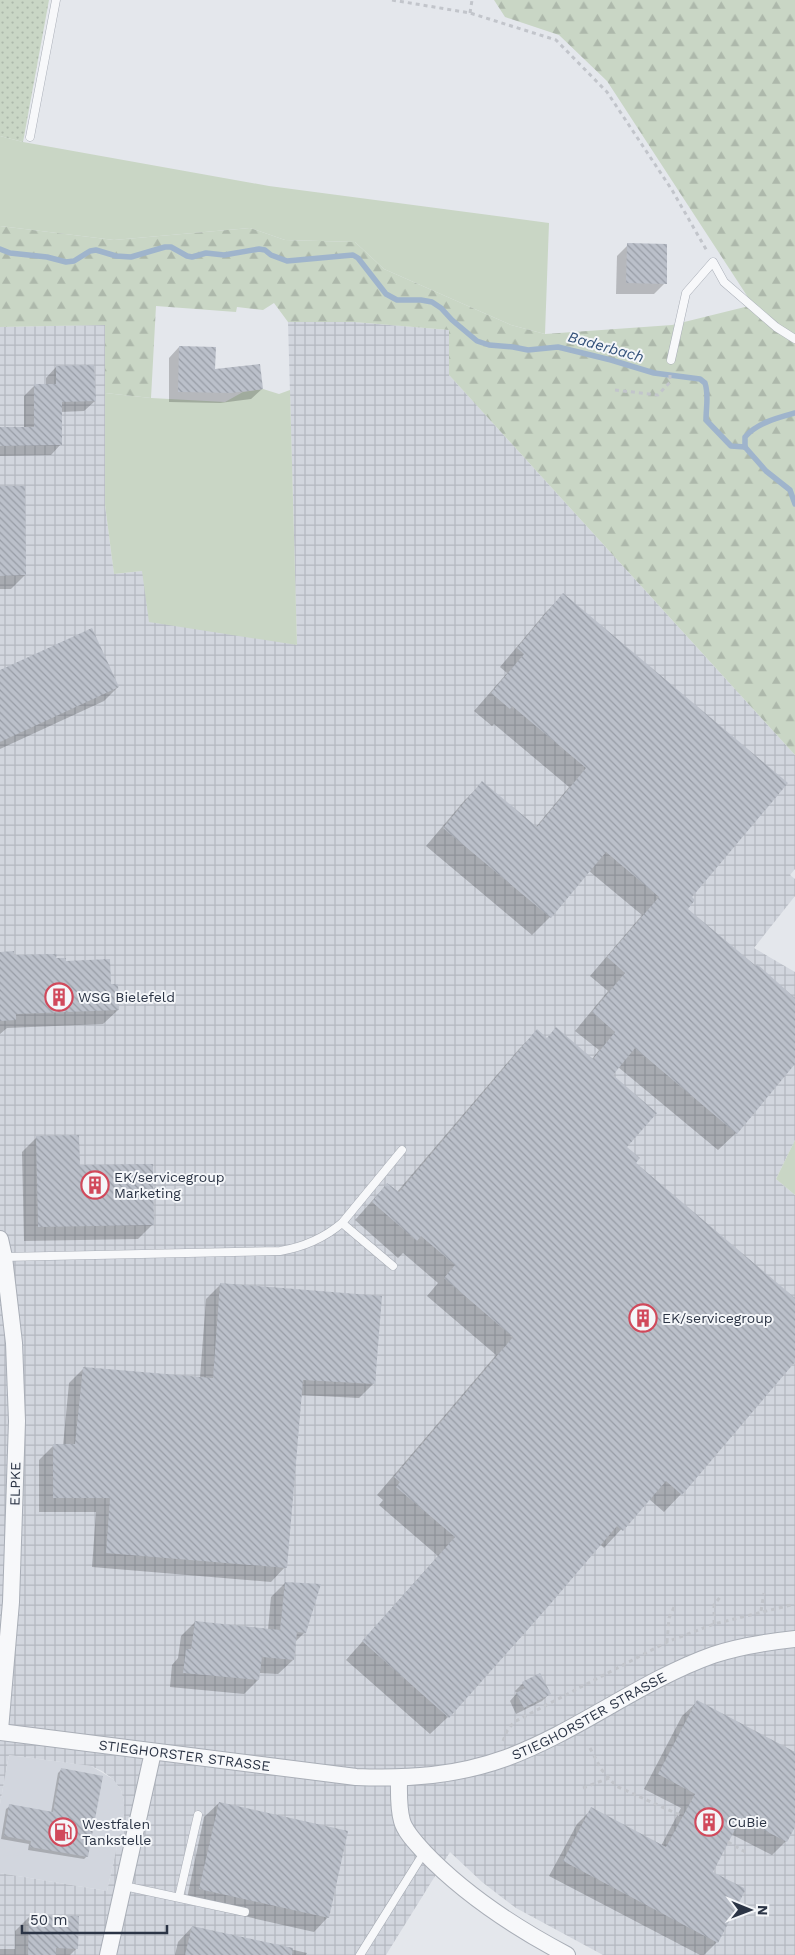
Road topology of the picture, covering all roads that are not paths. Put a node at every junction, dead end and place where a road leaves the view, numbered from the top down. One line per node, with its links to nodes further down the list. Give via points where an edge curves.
1 (56, 0): 2 (lane)
2 (30, 137)
3 (795, 339): 4 (lane, via 724,282 713,262 686,293)
4 (671, 360)
5 (402, 1150): 6 (lane)
6 (342, 1223): 8 (lane, via 316,1241 280,1251); 9 (lane)
7 (0, 1239): 8 (street, ELPKE)
8 (4, 1256): 13 (street, ELPKE, via 14,1343 17,1421 11,1602)
9 (393, 1266)
10 (795, 1632): 12 (street, STIEGHORSTER STRASSE)
11 (795, 1638): 12 (street, STIEGHORSTER STRASSE)
12 (775, 1641): 15 (street, STIEGHORSTER STRASSE, via 741,1646 669,1674 562,1733 506,1758 452,1772)
13 (0, 1731): 14 (street, STIEGHORSTER STRASSE)
14 (153, 1752): 15 (street, STIEGHORSTER STRASSE, via 356,1777); 18 (street)
15 (399, 1778): 17 (street, via 402,1822)
16 (198, 1815): 19 (lane)
17 (426, 1854): 22 (lane); 23 (street, via 477,1900)
18 (124, 1886): 19 (lane); 21 (street)
19 (178, 1898): 20 (lane)
20 (245, 1912)
21 (108, 1955)
22 (360, 1955)
23 (567, 1955)

